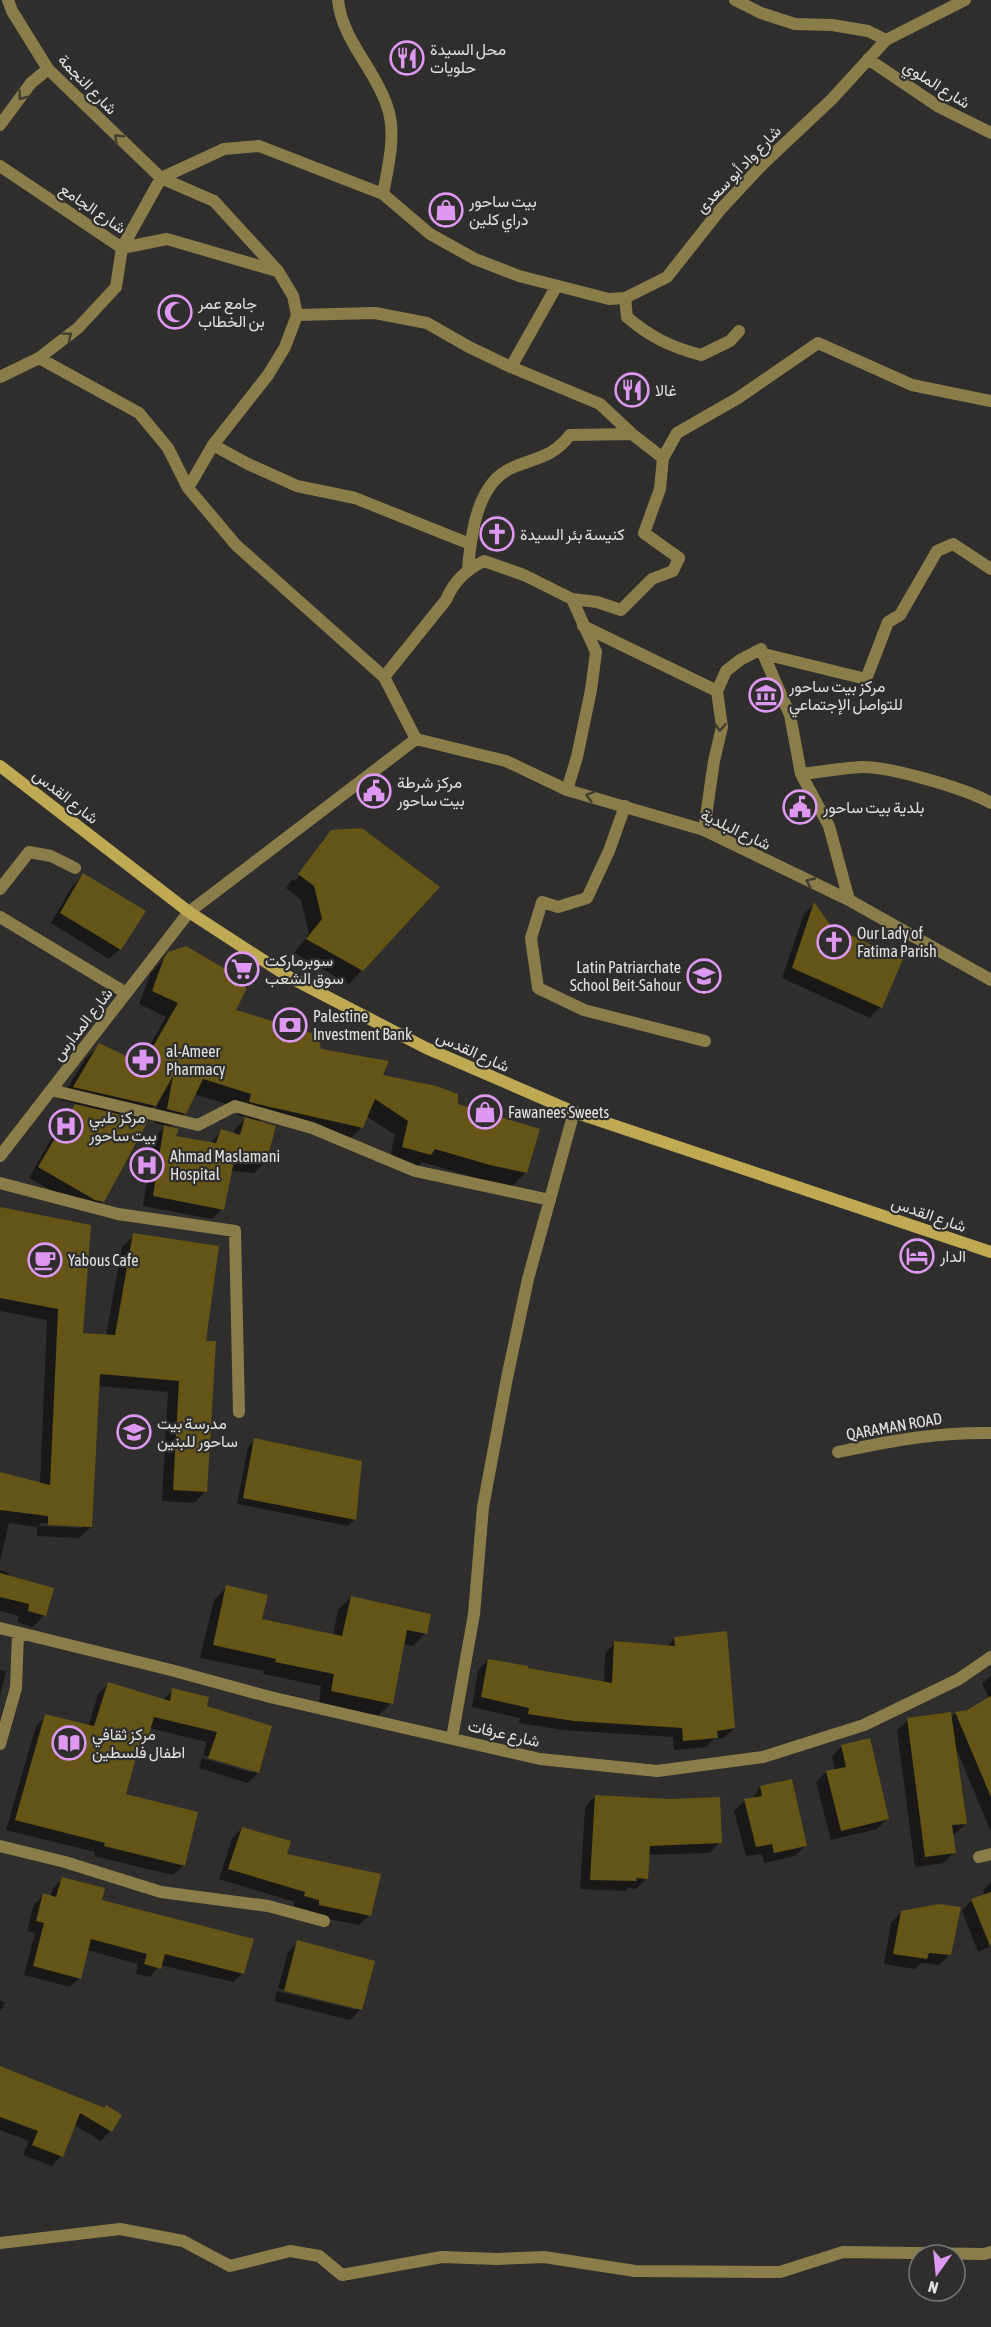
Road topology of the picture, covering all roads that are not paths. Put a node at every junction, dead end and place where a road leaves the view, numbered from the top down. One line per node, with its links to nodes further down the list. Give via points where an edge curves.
1 (8, 0): 7 (street, شارع النجمة)
2 (338, 0): 12 (street, via 345,26 388,107 392,132)
3 (735, 0): 5 (street, via 795,24 850,28)
4 (965, 0): 5 (street, شارع واد أبو سعدى)
5 (886, 40): 6 (street, شارع واد أبو سعدى)
6 (868, 59): 9 (street, شارع الملوي, via 939,107); 16 (street, شارع واد أبو سعدى, via 726,202 667,278)
7 (48, 69): 8 (street, one-way to 8, via 32,83); 11 (street, شارع النجمة, one-way to 7)
8 (0, 125)
9 (991, 133)
10 (0, 166): 13 (street, شارع الجامع)
11 (161, 178): 12 (street, شارع واد أبو سعدى, via 224,149 259,146); 13 (street); 14 (street, via 214,201)
12 (383, 194): 15 (street, شارع واد أبو سعدى, via 430,234 475,259)
13 (122, 248): 14 (street, شارع الجامع, via 167,239); 19 (street, one-way to 13, via 78,328 116,287)
14 (278, 271): 17 (street, via 293,296)
15 (556, 287): 16 (street, شارع واد أبو سعدى, via 609,299); 20 (street)
16 (624, 298): 18 (street, via 627,317 638,327 686,351 701,355 730,341)
17 (297, 315): 20 (street, via 375,313 427,323); 24 (street, via 285,347 268,375)
18 (740, 331)
19 (39, 358): 21 (street); 26 (street, via 139,413 168,448)
20 (511, 367): 23 (street, via 600,404)
21 (0, 377)
22 (991, 401): 25 (street, via 912,385 818,343 738,398 677,433)
23 (632, 434): 25 (street); 27 (street, via 570,435 560,448 545,457 499,475 488,486)
24 (213, 445): 26 (street); 27 (street, via 297,486 355,498)
25 (663, 458): 30 (street, via 660,489 644,533 679,558 673,571 652,579 621,610)
26 (188, 489): 33 (street, via 236,545)
27 (470, 544): 29 (street)
28 (991, 568): 32 (street, via 953,544 937,551 900,615 888,622 866,679)
29 (468, 569): 30 (street, via 484,561 498,564); 33 (street)
30 (572, 599): 31 (street)
31 (583, 626): 34 (street); 38 (street, via 596,652)
32 (762, 651): 34 (street, via 726,671); 37 (street, via 790,715)
33 (384, 677): 35 (street)
34 (717, 691): 41 (street, one-way to 41, via 722,727)
35 (416, 738): 38 (street, شارع البلدية, via 506,761); 45 (street, شارع المدارس)
36 (0, 766): 45 (main road, شارع القدس)
37 (801, 774): 39 (street, via 863,767 885,770 972,793); 44 (street, via 829,826)
38 (567, 790): 40 (street, شارع البلدية, one-way to 38)
39 (991, 803)
40 (625, 806): 41 (street, شارع البلدية); 49 (street, via 587,898 558,908 542,902 531,938 538,988 584,1010)
41 (704, 830): 44 (street, شارع البلدية, one-way to 41)
42 (75, 867): 43 (street, via 51,856 29,852)
43 (0, 890)
44 (849, 900): 47 (street, شارع البلدية)
45 (189, 912): 48 (street, شارع المدارس); 51 (main road, شارع القدس, via 299,982 426,1048)
46 (0, 917): 48 (street)
47 (991, 980)
48 (126, 993): 50 (street, شارع المدارس)
49 (705, 1041)
50 (51, 1090): 52 (street, شارع المدارس); 54 (street, via 198,1125 235,1106 312,1128 415,1171)
51 (574, 1113): 54 (street); 55 (main road, شارع القدس)
52 (0, 1156)
53 (0, 1183): 56 (street, via 118,1214 235,1232)
54 (550, 1200): 62 (street, via 528,1279 483,1507 474,1614)
55 (991, 1252)
56 (239, 1412)
57 (991, 1433): 58 (street, QARAMAN ROAD, via 919,1436)
58 (838, 1452)
59 (0, 1628): 60 (street, شارع عرفات)
60 (18, 1633): 62 (street, شارع عرفات); 63 (street, via 16,1688)
61 (991, 1657): 62 (street, شارع عرفات, via 959,1679 864,1725 763,1757 657,1771 540,1759)
62 (452, 1738)
63 (0, 1744)
64 (0, 1846): 65 (street, via 161,1892 268,1906)
65 (324, 1921)
66 (0, 2243): 67 (street, via 120,2229 183,2241 230,2266 290,2251 319,2256 342,2275 442,2257 544,2258 635,2271 780,2272 843,2252)
67 (991, 2252)

